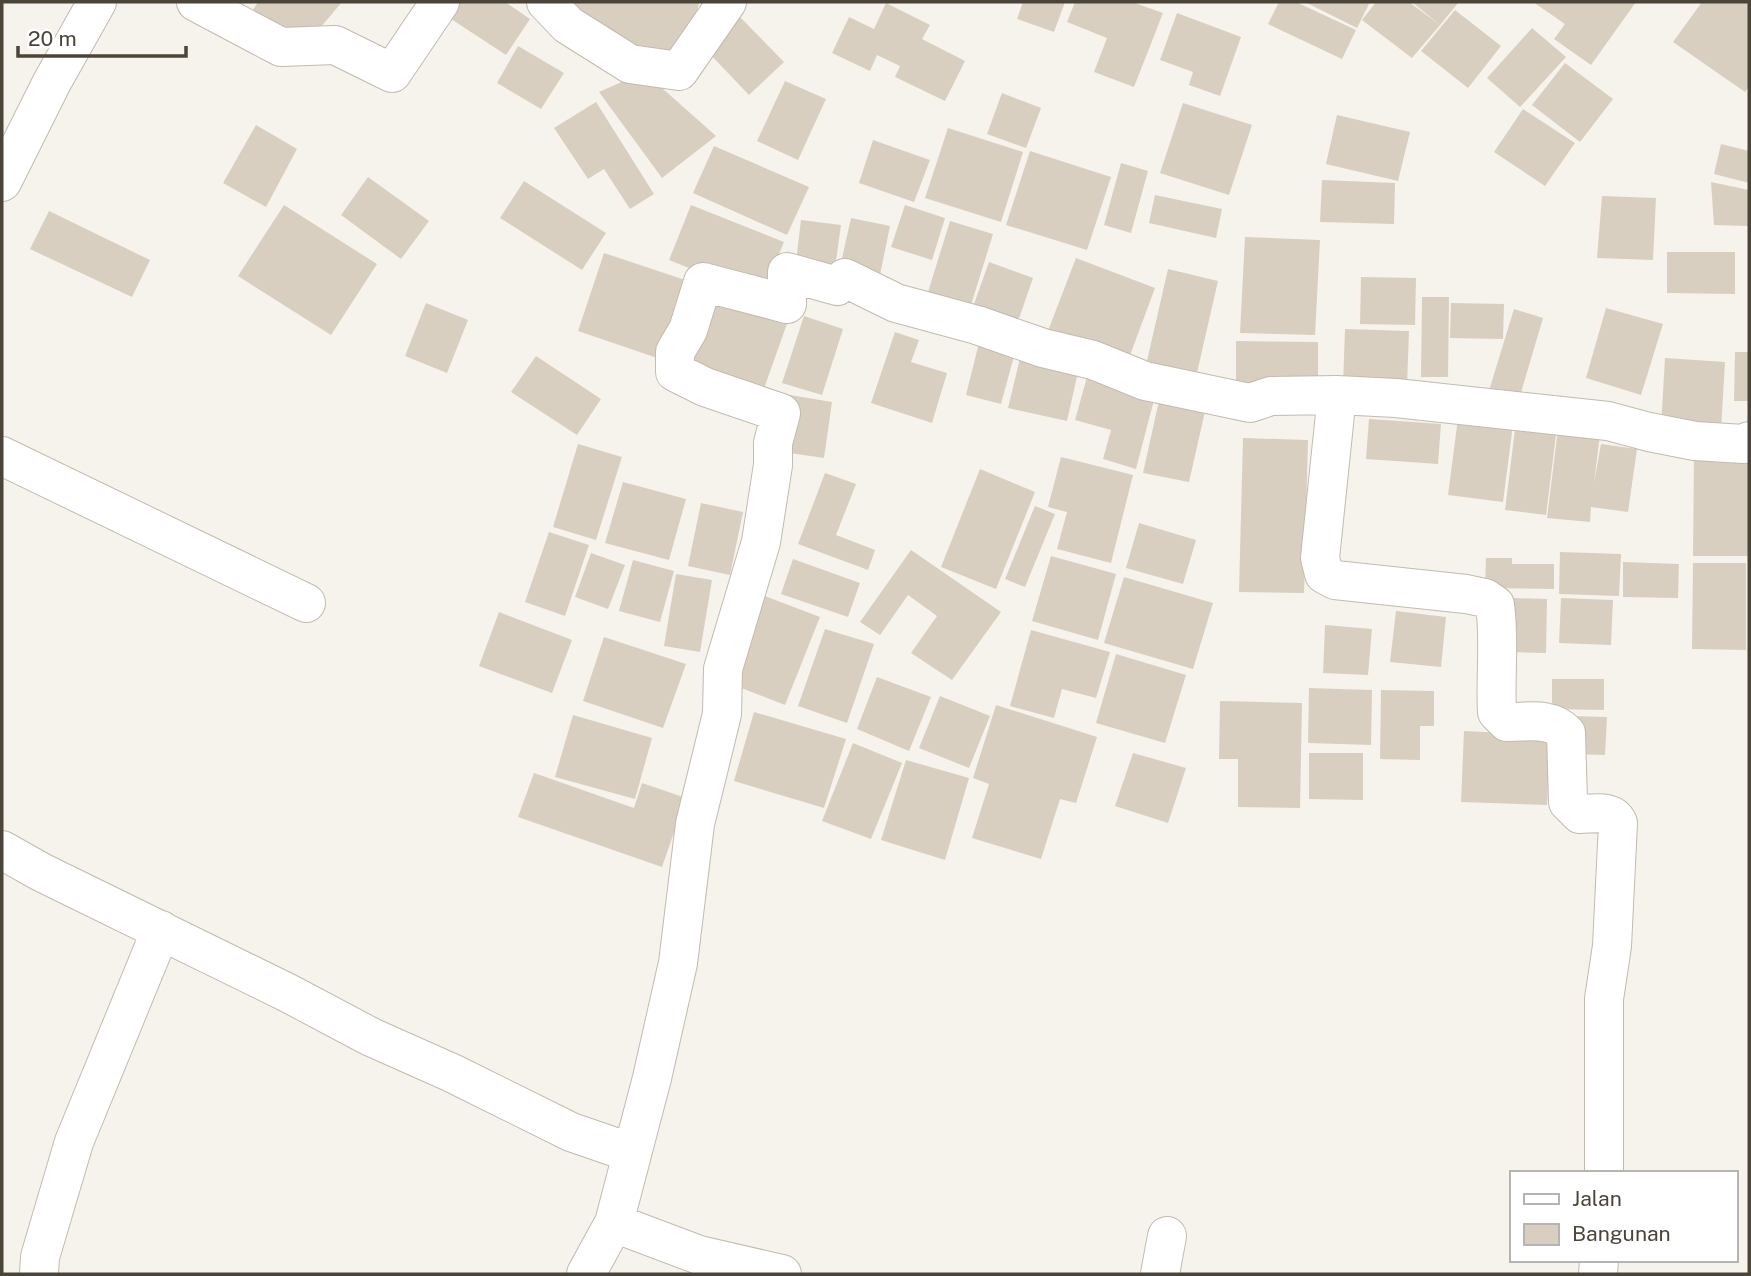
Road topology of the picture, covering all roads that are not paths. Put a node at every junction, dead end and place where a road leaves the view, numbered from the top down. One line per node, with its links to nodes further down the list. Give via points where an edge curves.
1 (97, 2): 6 (street)
2 (196, 2): 3 (street, via 281,47 335,45 392,73)
3 (440, 2)
4 (546, 2): 5 (street, via 568,24 630,64 679,71)
5 (727, 2)
6 (2, 183)
7 (1337, 395): 8 (street, via 1608,421 1695,441); 13 (street, via 1271,396 1250,403 1145,381 1093,360 896,303 845,278 837,286 787,272 787,304 703,282 676,352 676,372 781,413 761,542 723,669 722,714 695,824 678,963); 14 (street, via 1320,558 1324,574 1335,580 1466,594 1485,598 1495,606 1497,712 1507,722 1558,725 1566,733 1568,802 1580,814 1616,817 1612,946 1604,999)
8 (1749, 441)
9 (2, 456): 10 (street)
10 (306, 603)
11 (2, 850): 12 (street)
12 (161, 930): 13 (street, via 571,1132); 17 (street, via 74,1142)
13 (632, 1153): 15 (street)
14 (1604, 1171)
15 (614, 1223): 18 (street); 19 (street, via 699,1255)
16 (1167, 1236): 20 (street)
17 (38, 1274)
18 (586, 1274)
19 (782, 1274)
20 (1160, 1274)

